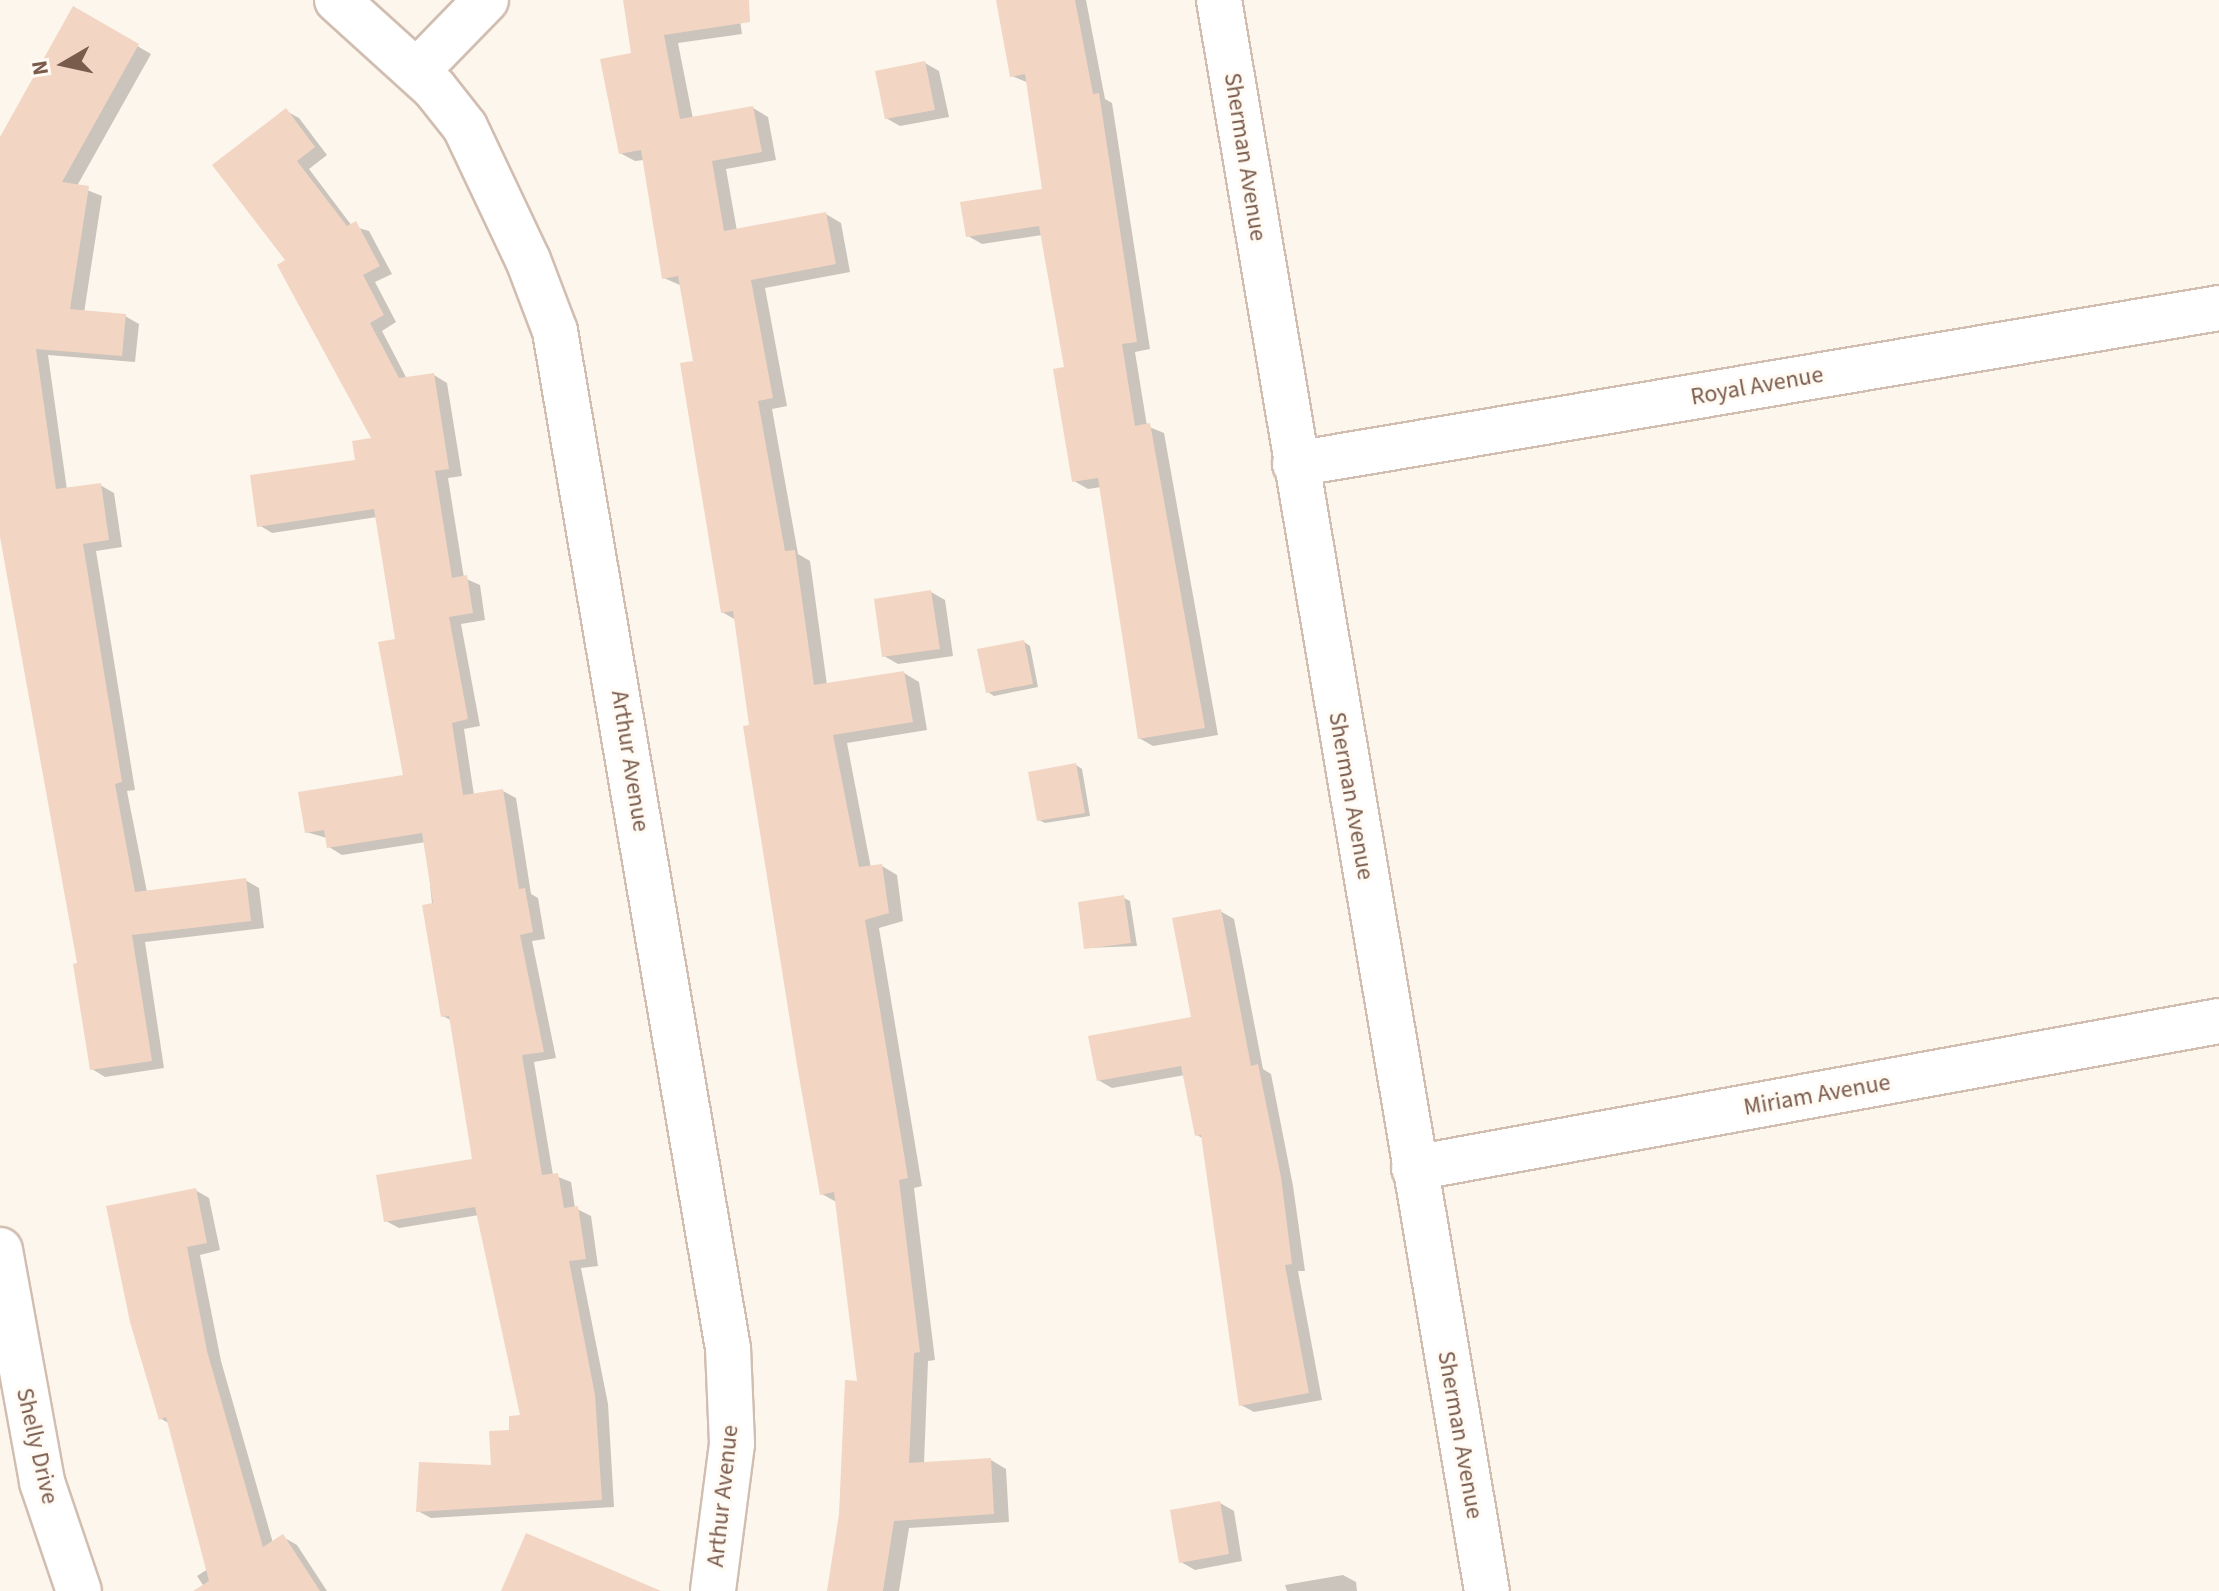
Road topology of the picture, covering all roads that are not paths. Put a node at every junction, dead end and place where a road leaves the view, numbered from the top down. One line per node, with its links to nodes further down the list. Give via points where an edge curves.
1 (337, 0): 4 (street, Arthur Avenue)
2 (486, 0): 4 (street)
3 (1219, 0): 6 (street, Sherman Avenue)
4 (417, 71): 11 (street, Arthur Avenue, via 465,127 492,182 555,331 570,400 728,1348 732,1444)
5 (2219, 308): 6 (street, Royal Avenue)
6 (1295, 464): 8 (street, Sherman Avenue)
7 (2219, 1021): 8 (street, Miriam Avenue)
8 (1414, 1168): 12 (street, Sherman Avenue)
9 (0, 1250): 10 (street, Shelly Drive, via 42,1482)
10 (79, 1591)
11 (713, 1591)
12 (1487, 1591)

